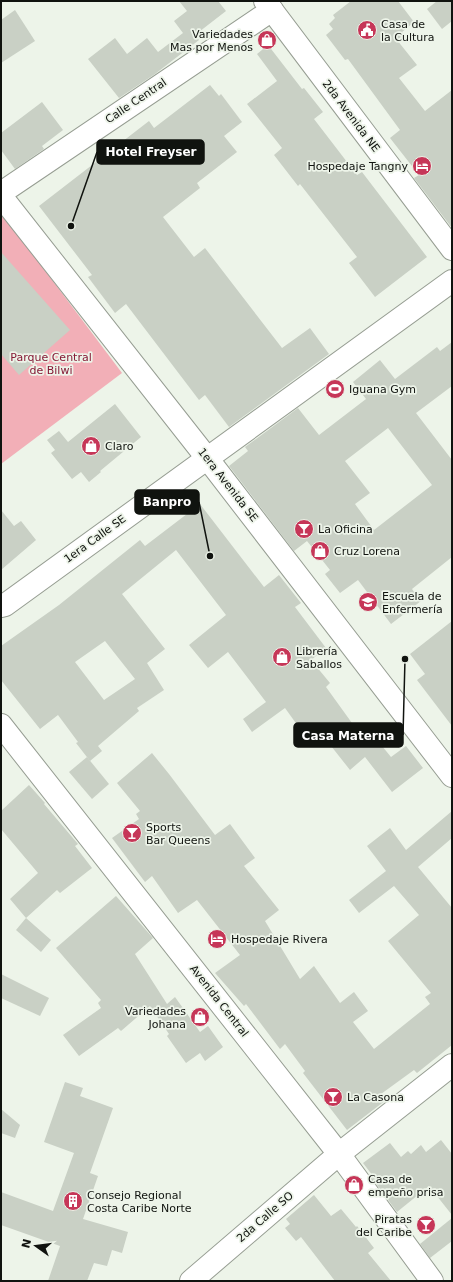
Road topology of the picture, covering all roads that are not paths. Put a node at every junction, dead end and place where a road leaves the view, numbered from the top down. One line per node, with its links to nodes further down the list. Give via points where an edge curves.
1 (268, 6): 2 (street, Calle Central); 4 (street, 2da Avenida NE)
2 (1, 193)
3 (1, 196): 6 (street, 1era Avenida SE)
4 (452, 250)
5 (452, 281): 6 (street, 1era Calle SE)
6 (207, 458): 7 (street, 1era Calle SE); 9 (street, 1era Avenida SE)
7 (2, 606)
8 (1, 725): 11 (street, Avenida Central)
9 (452, 776)
10 (452, 1065): 11 (street, 2da Calle SO)
11 (339, 1154): 12 (street, 2da Calle SO); 13 (street, Avenida Central)
12 (191, 1281)
13 (432, 1281)

